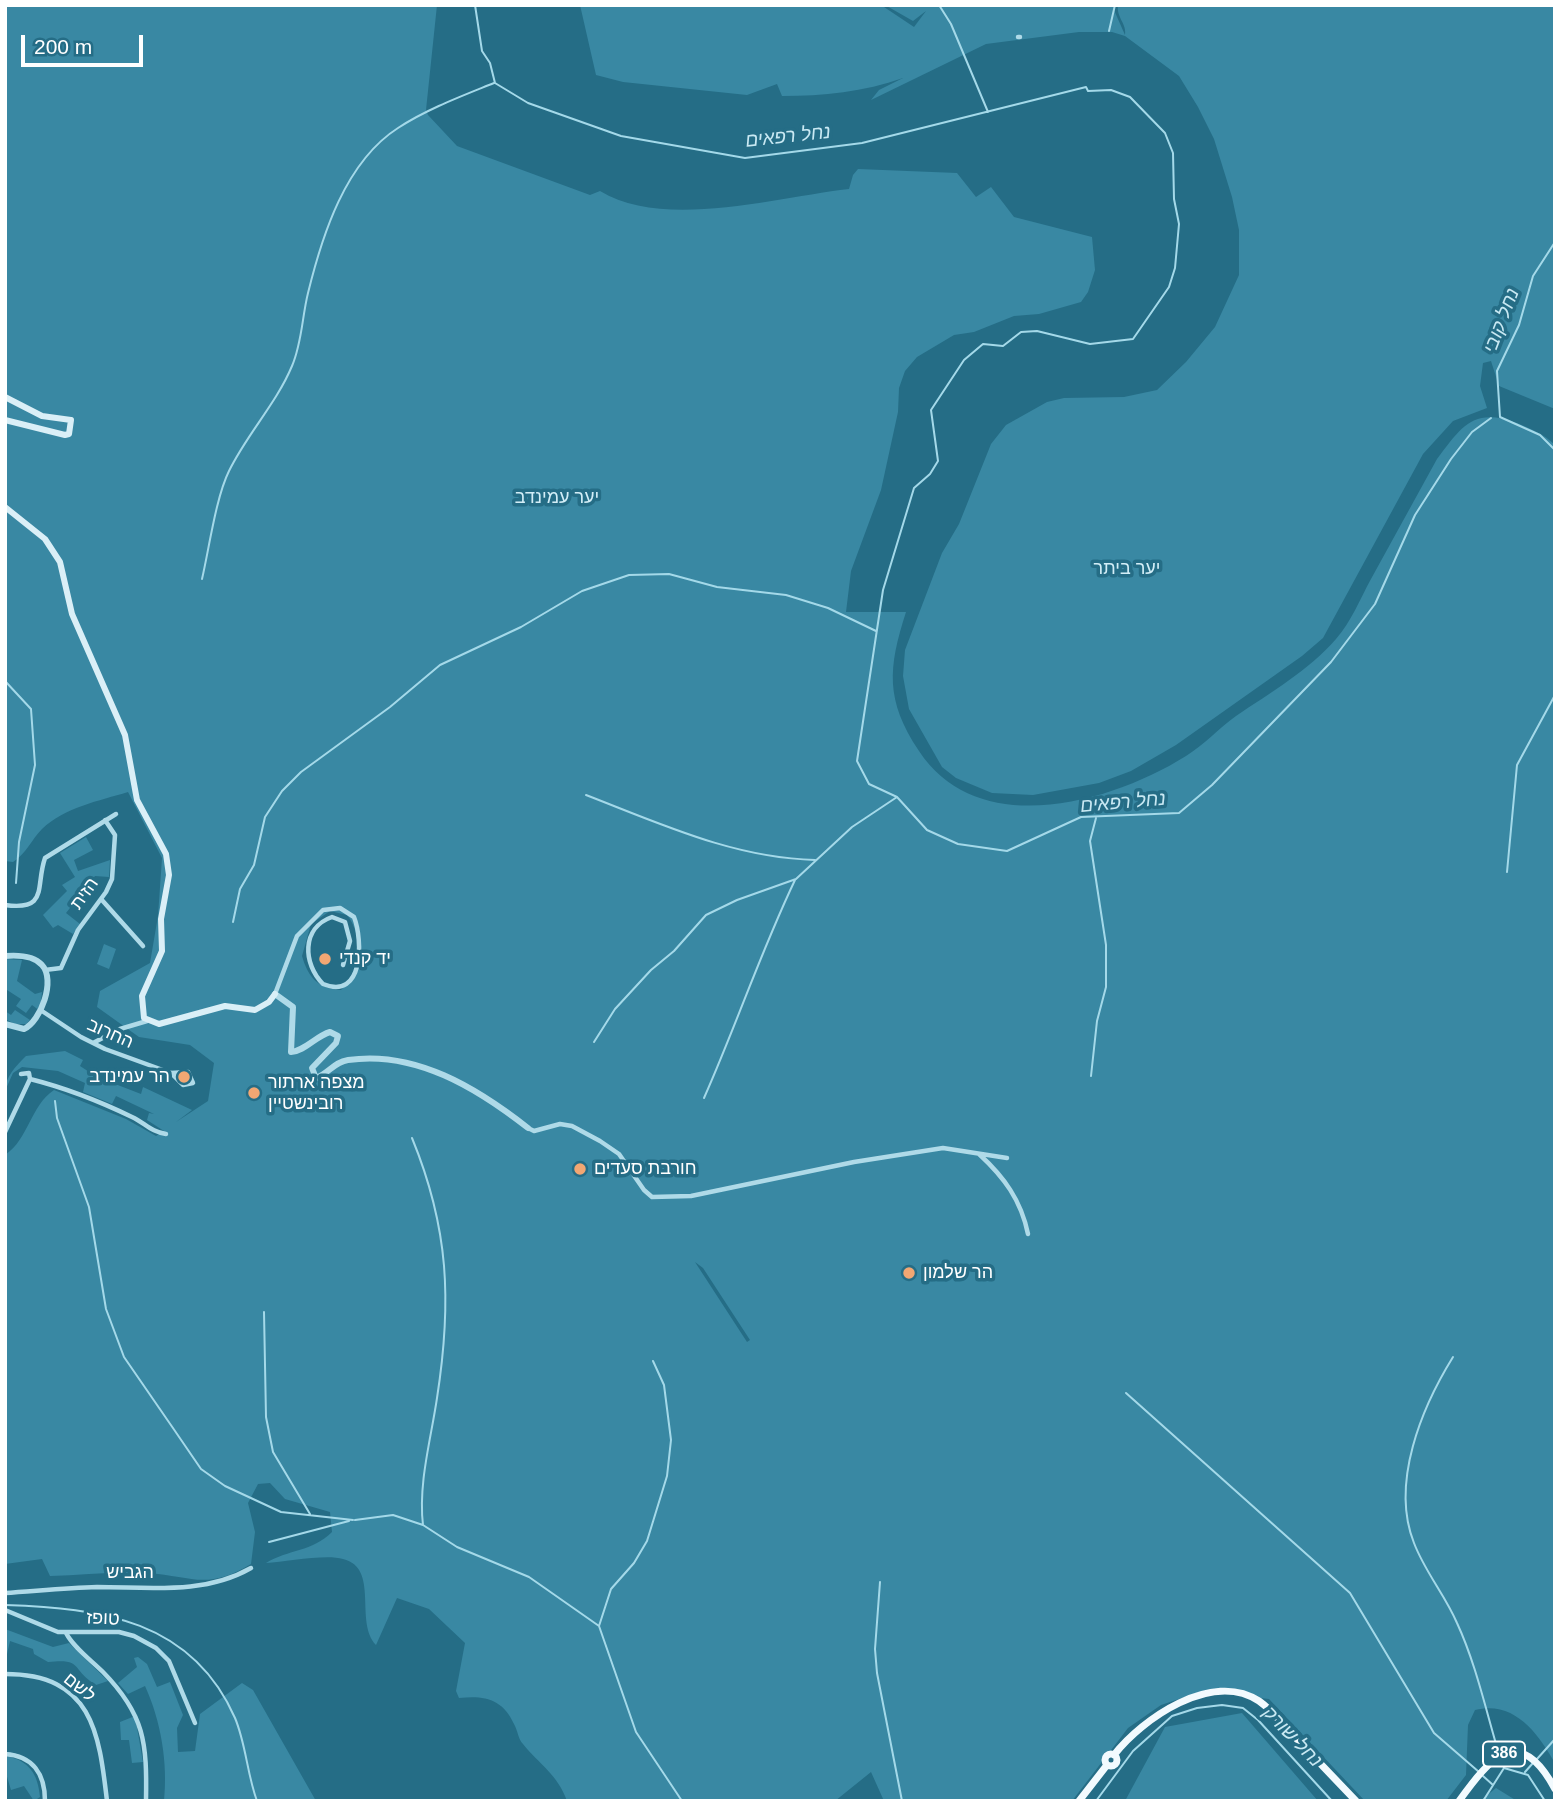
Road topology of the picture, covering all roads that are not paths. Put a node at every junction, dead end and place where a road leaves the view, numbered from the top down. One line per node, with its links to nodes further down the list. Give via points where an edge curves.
1 (5, 397): 2 (main road, via 42,416 65,416 72,425 65,435)
2 (5, 420)
3 (5, 507): 14 (main road, via 45,539 60,562 72,614 125,735 137,800 166,854 169,875 160,960 142,996)
4 (116, 814): 5 (street)
5 (105, 820): 6 (street, הזית, via 114,833 113,868); 7 (street, via 45,859 34,902 24,907)
6 (101, 899): 8 (street); 11 (street, הזית, via 78,930 62,966)
7 (5, 905)
8 (143, 946)
9 (5, 956): 11 (street, via 29,958)
10 (343, 965): 12 (street, via 349,934 345,922 332,917 314,929 308,964 323,984 336,987 352,979 360,962 354,917 340,908 323,910 297,936)
11 (46, 970): 13 (street)
12 (275, 993): 14 (main road, via 255,1010 229,1005 167,1023); 20 (street, via 293,1007 291,1052 323,1034 338,1036 312,1068 316,1078 347,1060 422,1065 470,1089)
13 (42, 1011): 15 (street, via 26,1028); 16 (street, החרוב)
14 (147, 1021): 16 (street, via 120,1028)
15 (5, 1024)
16 (92, 1043): 17 (street, החרוב)
17 (171, 1073): 17 (street, החרוב, via 183,1085 193,1083 188,1072)
18 (21, 1074): 19 (street, via 29,1073)
19 (30, 1079): 21 (street); 22 (street, via 85,1095 135,1118 155,1133)
20 (528, 1128): 23 (street, via 572,1126 600,1141 618,1154 652,1197 691,1196 943,1148)
21 (5, 1132)
22 (166, 1134)
23 (979, 1153): 24 (street); 25 (street, via 1007,1182 1024,1213)
24 (1007, 1158)
25 (1028, 1234)
26 (251, 1567): 27 (street, הגביש, via 191,1587)
27 (5, 1593)
28 (5, 1611): 29 (street, טופז)
29 (66, 1633): 31 (street, טופז, via 119,1632 156,1648 169,1661); 36 (street, via 136,1713 145,1742)
30 (5, 1674): 35 (street, לשם, via 51,1684 86,1710 97,1733)
31 (195, 1723)
32 (5, 1754): 34 (street, via 24,1758 38,1769)
33 (1555, 1789): 39 (main road, 386, via 1528,1756 1503,1754 1484,1766)
34 (45, 1801)
35 (107, 1801)
36 (146, 1801)
37 (1079, 1801): 38 (main road, via 1107,1765 1105,1756 1114,1755 1135,1730 1165,1709 1210,1695 1243,1695 1273,1714)
38 (1356, 1801)
39 (1459, 1801)

